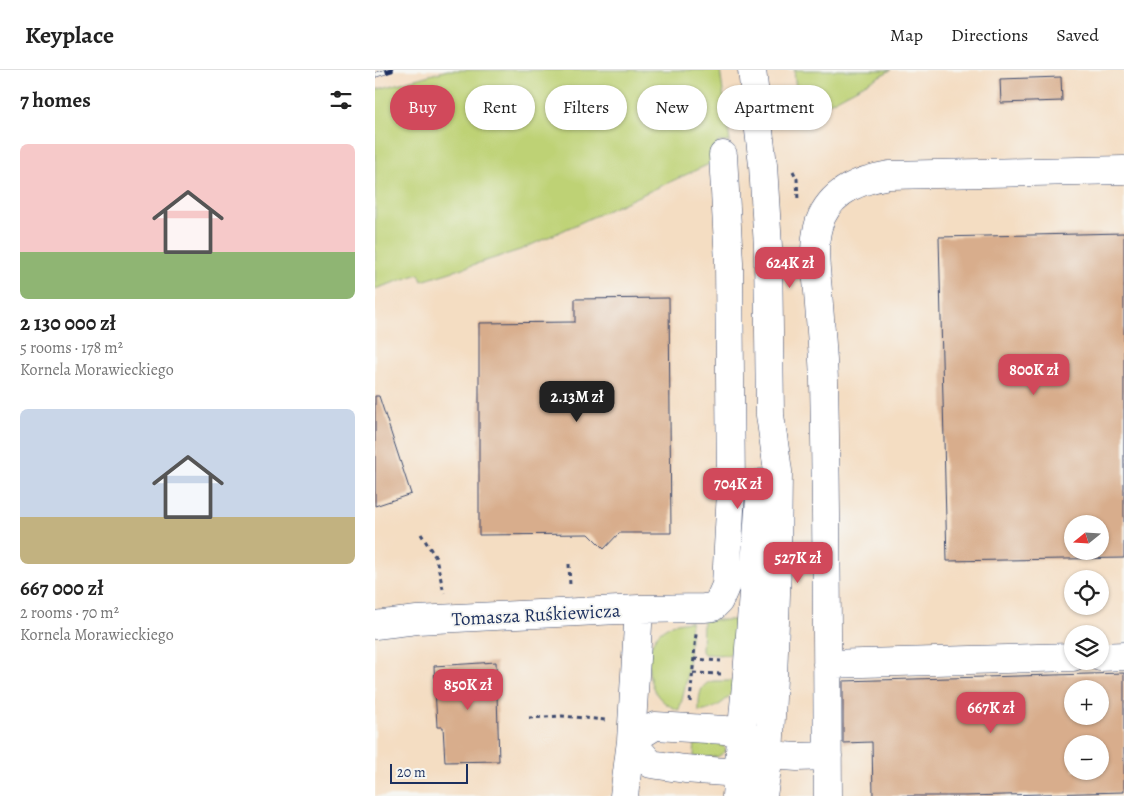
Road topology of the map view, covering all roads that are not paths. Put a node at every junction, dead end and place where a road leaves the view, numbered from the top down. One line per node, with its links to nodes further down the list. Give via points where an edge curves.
1 (752, 70): 4 (street, via 768,247)
2 (723, 155): 5 (street, Tomasza Ruśkiewicza, via 729,262 731,500 725,585 713,607)
3 (1124, 170): 10 (street, via 889,175 868,179 848,188 833,199 821,217 815,239 824,378)
4 (770, 415): 11 (street, via 762,471); 13 (street, via 778,471)
5 (639, 609): 6 (street, Tomasza Ruśkiewicza); 12 (street)
6 (375, 625)
7 (1124, 656): 9 (street)
8 (1064, 657): 10 (street)
9 (1109, 657)
10 (827, 664): 14 (street)
11 (742, 731): 12 (street, via 655,726); 13 (street); 15 (street)
12 (631, 732): 15 (street, via 651,764 685,769); 16 (street)
13 (769, 755): 14 (street); 15 (street); 17 (street)
14 (828, 756): 18 (street)
15 (737, 784)
16 (624, 796)
17 (763, 796)
18 (828, 796)

